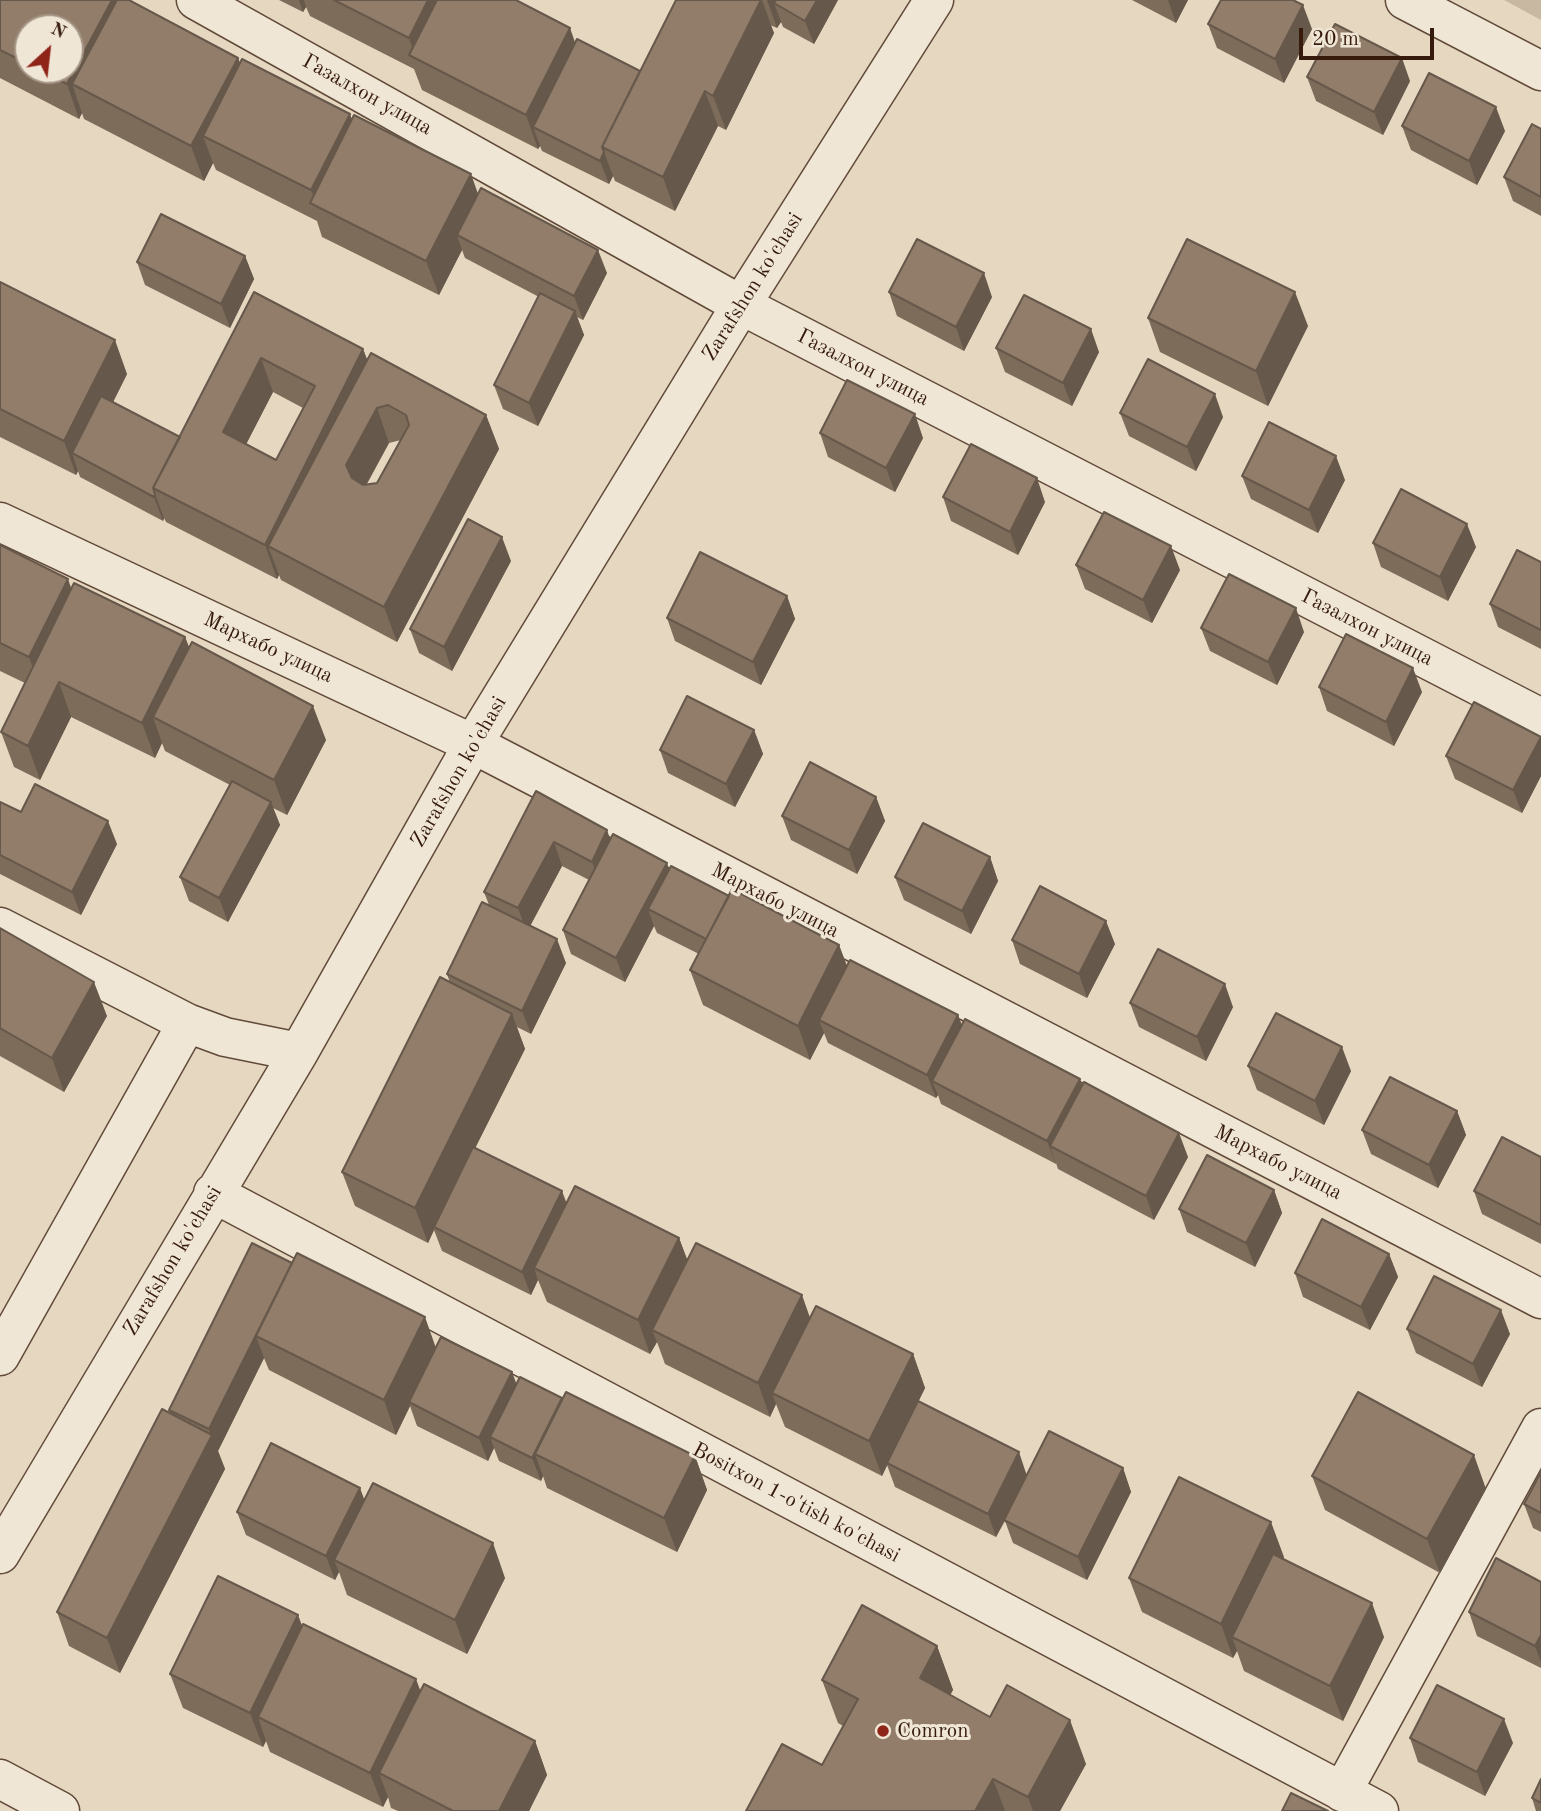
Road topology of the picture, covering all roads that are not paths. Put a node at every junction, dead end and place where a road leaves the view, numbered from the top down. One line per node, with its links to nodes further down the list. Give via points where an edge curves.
1 (196, 0): 5 (street, Газалхон улица)
2 (934, 0): 5 (street, Zarafshon ko'chasi)
3 (1405, 0): 4 (street)
4 (1541, 71)
5 (741, 305): 7 (street, Газалхон улица); 8 (street, Zarafshon ko'chasi)
6 (0, 522): 8 (street, Мархабо улица)
7 (1541, 718)
8 (473, 744): 11 (street, Zarafshon ko'chasi); 13 (street, Мархабо улица)
9 (0, 927): 10 (street)
10 (187, 1023): 11 (street, via 225,1037); 14 (street)
11 (299, 1052): 12 (street, Zarafshon ko'chasi)
12 (213, 1193): 16 (street, Zarafshon ko'chasi); 18 (street, Bositxon 1-o'tish ko'chasi)
13 (1541, 1299)
14 (0, 1356)
15 (1541, 1428): 18 (street)
16 (0, 1554)
17 (0, 1779): 19 (street)
18 (1327, 1784): 20 (street); 21 (street, Bositxon 1-o'tish ko'chasi)
19 (60, 1811)
20 (1293, 1811)
21 (1380, 1811)

